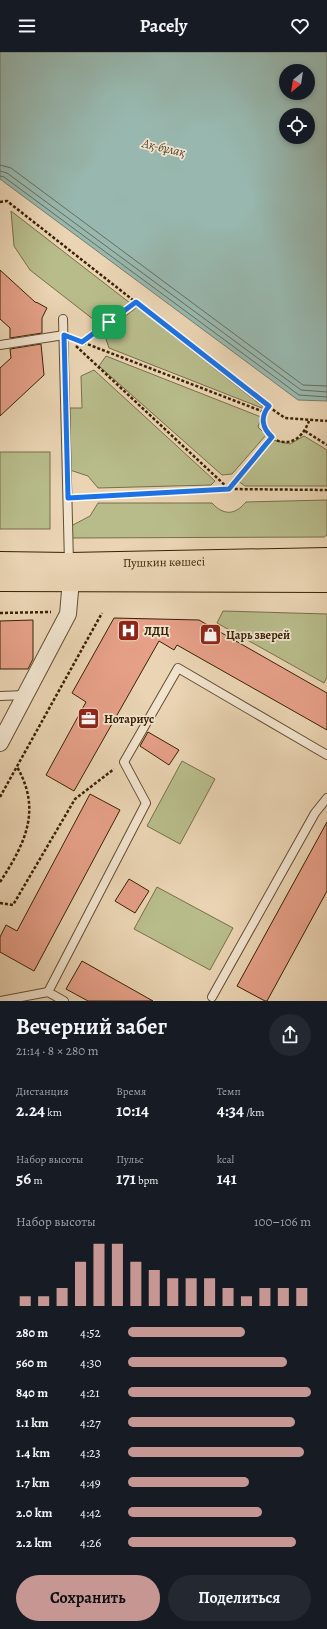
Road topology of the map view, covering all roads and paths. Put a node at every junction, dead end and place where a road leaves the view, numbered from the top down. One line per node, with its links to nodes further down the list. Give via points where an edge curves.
1 (0, 202): 2 (path, via 7,201)
2 (136, 302): 5 (path); 7 (path)
3 (63, 319): 4 (lane)
4 (64, 335): 5 (path); 6 (lane); 14 (path); 16 (lane)
5 (82, 342): 8 (path)
6 (0, 345)
7 (269, 406): 8 (path); 9 (path, via 285,418)
8 (264, 412): 12 (path, via 265,431)
9 (309, 421): 10 (path); 11 (path)
10 (327, 421)
11 (305, 431): 12 (path, via 298,438 288,442); 13 (path)
12 (272, 437): 14 (path)
13 (327, 445)
14 (229, 489): 15 (path); 16 (path)
15 (327, 490)
16 (68, 498): 19 (lane)
17 (327, 559): 19 (main road, Пушкин көшесі)
18 (0, 563): 19 (main road, Пушкин көшесі)
19 (70, 572): 20 (main road, Пушкин көшесі); 21 (main road, Пушкин көшесі); 24 (street)
20 (0, 580)
21 (327, 580)
22 (0, 613): 24 (path)
23 (102, 613): 30 (path)
24 (68, 614): 25 (street)
25 (26, 695): 26 (lane); 27 (street)
26 (0, 696)
27 (0, 743)
28 (327, 755): 29 (lane, via 178,668)
29 (124, 762): 34 (path, via 75,799 14,905); 35 (lane, via 146,803)
30 (17, 767): 31 (path); 33 (path, via 24,780 30,813 22,842)
31 (0, 797)
32 (327, 798): 36 (lane, via 315,814)
33 (0, 882)
34 (0, 903)
35 (48, 992): 37 (lane); 38 (lane)
36 (212, 997)
37 (0, 1001)
38 (64, 1001)

